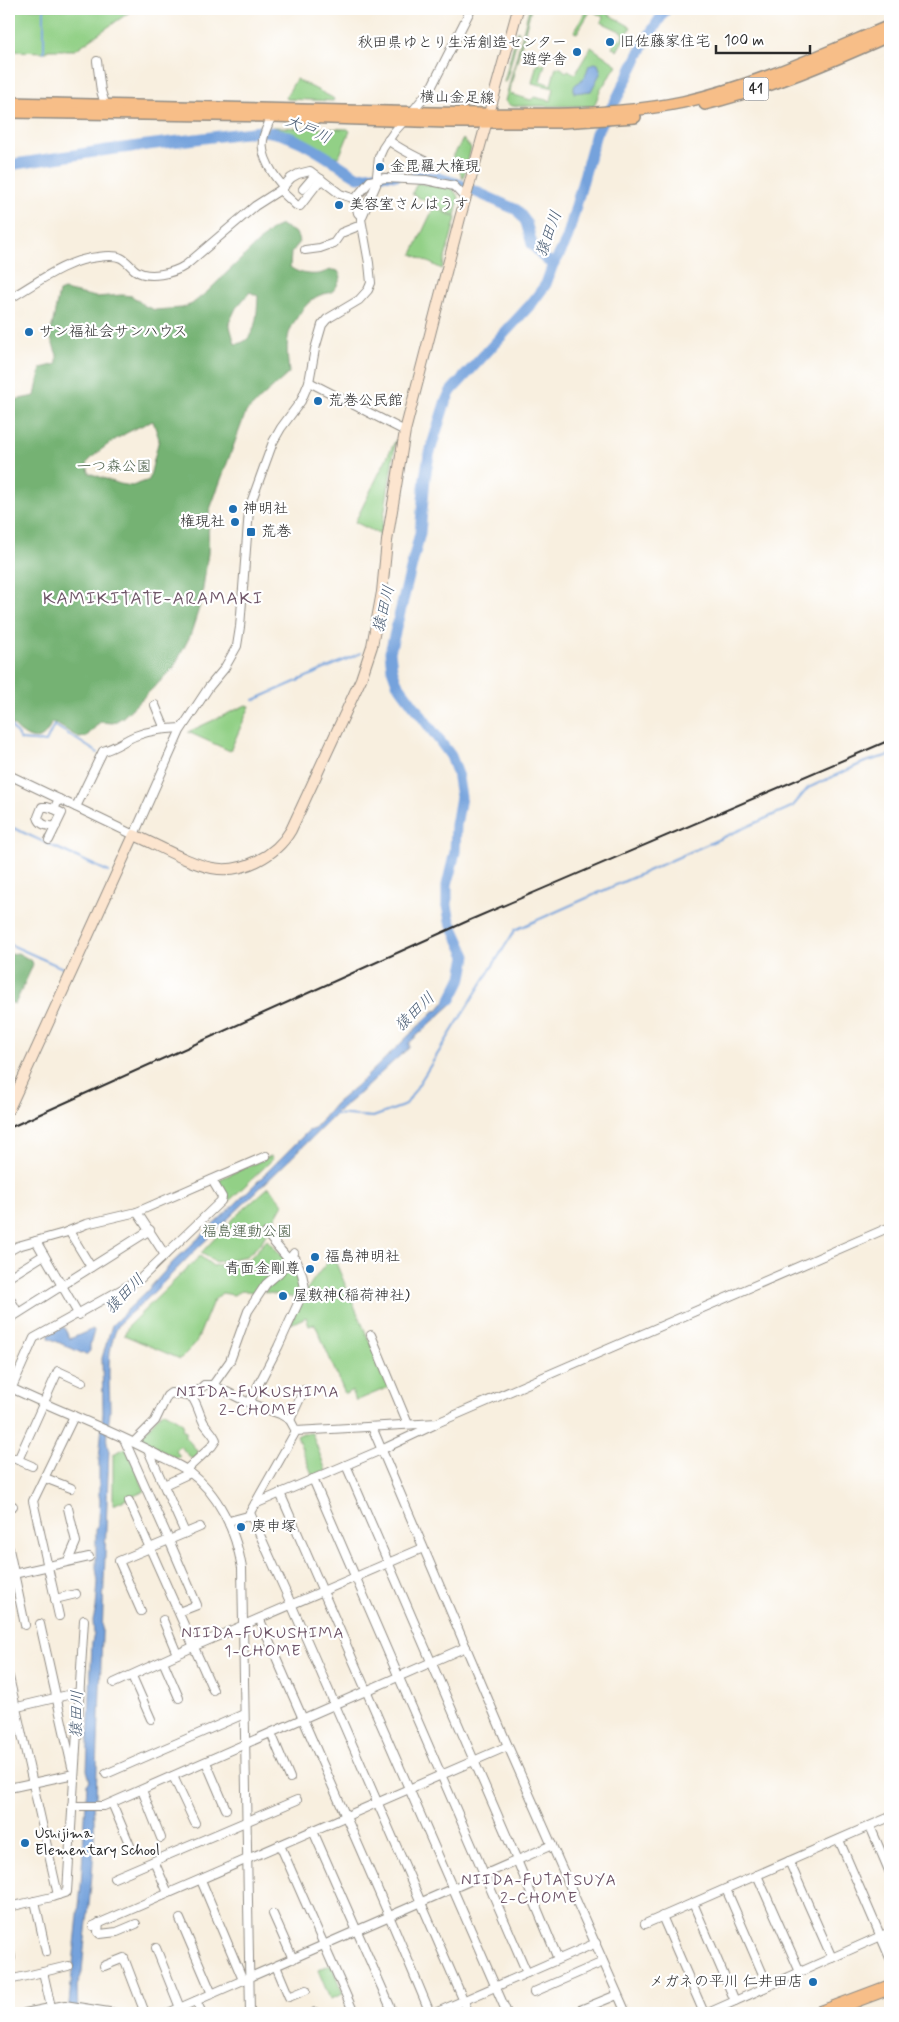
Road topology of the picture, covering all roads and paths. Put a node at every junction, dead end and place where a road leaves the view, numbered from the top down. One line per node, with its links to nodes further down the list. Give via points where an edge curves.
1 (471, 9): 10 (street, via 431,88)
2 (518, 9): 12 (street)
3 (890, 26): 11 (main road, 横山金足線 / 41, via 754,82)
4 (890, 35): 11 (main road, 横山金足線 / 41, via 766,86 682,109)
5 (97, 61): 7 (street)
6 (9, 103): 7 (main road, 横山金足線 / 41)
7 (105, 104): 9 (main road, 横山金足線 / 41)
8 (9, 112): 9 (main road, 横山金足線 / 41)
9 (275, 112): 10 (main road, 横山金足線 / 41); 17 (street, via 262,141)
10 (408, 116): 12 (main road, 横山金足線 / 41); 13 (street)
11 (615, 116): 12 (main road, 横山金足線 / 41)
12 (489, 118): 19 (street)
13 (388, 140): 14 (street); 16 (street, via 379,158)
14 (431, 164)
15 (318, 177): 17 (street, via 310,171 298,174); 17 (street, via 300,206); 18 (street); 20 (street, via 340,194)
16 (377, 178): 19 (street, via 442,183); 20 (street, via 370,181); 21 (street)
17 (282, 189): 23 (street, via 255,206 176,271 147,274 135,270 116,256 90,258 75,261)
18 (303, 189)
19 (468, 193): 25 (street)
20 (355, 199): 21 (street)
21 (362, 221): 22 (street, via 341,233 334,243); 24 (street, via 371,283 359,300 322,325)
22 (305, 250)
23 (9, 299)
24 (309, 382): 25 (street); 27 (street, via 301,401 274,442 248,510 237,646)
25 (405, 431): 34 (street, via 372,646 347,710 287,838 268,856 242,867 212,868)
26 (155, 705): 28 (street)
27 (181, 728): 28 (street); 34 (street)
28 (165, 729): 31 (street, via 134,736 102,751)
29 (9, 775): 30 (street)
30 (59, 799): 31 (street); 32 (street)
31 (76, 807): 34 (street)
32 (54, 809): 33 (street, via 62,812); 33 (street, via 42,808 38,818 42,824)
33 (56, 826): 35 (street)
34 (134, 834): 36 (street)
35 (49, 840)
36 (9, 1109)
37 (266, 1156): 38 (street)
38 (212, 1180): 39 (street); 47 (street, via 221,1201)
39 (137, 1212): 41 (street); 42 (street)
40 (890, 1227): 66 (street)
41 (150, 1230): 47 (street); 49 (street)
42 (69, 1231): 44 (street); 49 (street)
43 (266, 1232): 48 (street)
44 (36, 1241): 45 (street); 46 (street)
45 (9, 1251)
46 (44, 1255): 50 (street); 51 (street)
47 (164, 1255): 54 (street, via 140,1279)
48 (292, 1256): 58 (street, via 266,1284 248,1311 230,1361); 63 (street, via 296,1259 305,1288)
49 (91, 1267): 51 (street)
50 (9, 1277)
51 (62, 1285): 53 (street); 54 (street)
52 (9, 1297): 53 (street)
53 (18, 1313): 55 (street)
54 (79, 1315): 59 (street, via 34,1338)
55 (9, 1319)
56 (371, 1335): 67 (street)
57 (82, 1382): 62 (street, via 58,1371)
58 (213, 1385): 61 (street, via 204,1385); 63 (street)
59 (10, 1390): 62 (street)
60 (304, 1390): 65 (street)
61 (192, 1397): 71 (street, via 171,1393 155,1421); 78 (street, via 216,1440)
62 (44, 1403): 64 (street); 75 (street)
63 (249, 1403): 65 (street)
64 (74, 1416): 70 (street); 79 (street)
65 (290, 1420): 69 (street)
66 (437, 1423): 67 (street); 73 (street)
67 (408, 1424): 68 (street)
68 (372, 1427): 69 (street); 73 (street)
69 (296, 1430): 85 (street)
70 (120, 1437): 71 (street); 91 (street)
71 (134, 1442): 72 (street)
72 (148, 1450): 78 (street); 81 (street)
73 (381, 1450): 76 (street); 93 (street)
74 (9, 1456): 75 (street)
75 (18, 1460): 77 (street)
76 (346, 1465): 80 (street); 97 (street)
77 (32, 1466)
78 (188, 1472): 81 (street); 88 (street, via 213,1497)
79 (45, 1478): 82 (street); 98 (street, via 33,1501)
80 (313, 1479): 83 (street); 100 (street)
81 (164, 1485): 90 (street)
82 (71, 1488)
83 (280, 1493): 85 (street); 101 (street)
84 (129, 1502): 92 (street)
85 (255, 1504): 87 (street)
86 (68, 1508): 96 (street, via 76,1542)
87 (250, 1513): 88 (street); 104 (street)
88 (229, 1521): 113 (street, via 242,1568)
89 (200, 1527): 90 (street)
90 (185, 1533): 91 (street)
91 (169, 1540): 92 (street); 106 (street, via 197,1604)
92 (151, 1548): 105 (street, via 120,1561); 106 (street)
93 (423, 1548): 97 (street); 115 (street)
94 (9, 1549): 99 (street)
95 (89, 1557): 96 (street)
96 (68, 1561): 98 (street)
97 (388, 1564): 100 (street); 118 (street)
98 (48, 1565): 99 (street); 103 (street)
99 (11, 1574): 112 (street)
100 (356, 1578): 101 (street); 120 (street)
101 (324, 1592): 104 (street); 124 (street)
102 (76, 1594): 103 (street)
103 (55, 1599): 107 (street)
104 (292, 1606): 110 (street); 128 (street)
105 (141, 1611)
106 (179, 1612): 114 (street)
107 (59, 1616)
108 (84, 1620): 125 (street)
109 (162, 1620): 116 (street)
110 (260, 1620): 113 (street); 132 (street)
111 (40, 1624): 126 (street)
112 (25, 1625)
113 (243, 1627): 114 (street); 130 (street)
114 (195, 1646): 116 (street); 123 (street)
115 (466, 1647): 118 (street); 135 (street)
116 (177, 1654): 117 (street)
117 (163, 1661): 119 (street); 127 (street)
118 (431, 1662): 120 (street); 136 (street)
119 (132, 1676): 122 (street); 131 (street)
120 (399, 1676): 124 (street); 140 (street)
121 (9, 1677): 129 (street)
122 (114, 1683)
123 (213, 1690)
124 (367, 1691): 128 (street); 145 (street)
125 (80, 1692): 126 (street); 138 (street)
126 (56, 1698): 129 (street); 138 (street)
127 (179, 1698)
128 (334, 1705): 132 (street); 149 (street)
129 (12, 1708): 143 (street)
130 (244, 1714): 134 (street); 139 (street)
131 (151, 1719)
132 (302, 1720): 133 (street); 152 (street)
133 (271, 1733): 134 (street); 142 (street)
134 (245, 1745): 137 (street); 154 (street)
135 (508, 1746): 136 (street); 161 (street)
136 (474, 1761): 140 (street); 164 (street)
137 (206, 1762): 141 (street); 151 (street)
138 (74, 1774): 143 (street); 150 (street)
139 (106, 1774)
140 (442, 1775): 145 (street); 168 (street)
141 (173, 1776): 146 (street); 155 (street)
142 (290, 1778)
143 (33, 1783): 144 (street); 175 (street)
144 (9, 1788)
145 (410, 1788): 149 (street); 172 (street)
146 (142, 1790): 148 (street); 158 (street)
147 (297, 1800): 154 (street)
148 (112, 1803): 150 (street, via 98,1808); 162 (street)
149 (378, 1803): 152 (street); 177 (street)
150 (76, 1807): 175 (street, via 67,1892)
151 (226, 1809)
152 (346, 1816): 157 (street); 181 (street)
153 (890, 1817): 156 (street)
154 (247, 1821): 163 (street); 165 (street)
155 (195, 1823)
156 (870, 1826): 159 (street); 167 (street)
157 (314, 1831): 160 (street); 186 (street)
158 (161, 1838)
159 (838, 1840): 166 (street); 188 (street)
160 (280, 1845): 163 (street); 190 (street)
161 (552, 1846): 164 (street); 189 (street)
162 (131, 1848)
163 (248, 1859): 171 (street); 206 (street)
164 (517, 1860): 168 (street); 198 (street)
165 (154, 1861): 170 (street); 174 (street)
166 (788, 1861): 169 (street); 196 (street)
167 (890, 1873)
168 (485, 1875): 172 (street); 205 (street)
169 (758, 1875): 173 (street); 204 (street)
170 (114, 1878)
171 (201, 1880): 174 (street); 206 (street)
172 (453, 1889): 177 (street); 209 (street)
173 (726, 1889): 178 (street); 208 (street)
174 (168, 1893): 184 (street, via 96,1924 100,1934 117,1932)
175 (58, 1895): 176 (street)
176 (35, 1901): 179 (street); 193 (street)
177 (422, 1902): 181 (street); 216 (street)
178 (693, 1902): 182 (street); 217 (street)
179 (9, 1907)
180 (273, 1914): 195 (street)
181 (390, 1916): 186 (street); 228 (street)
182 (662, 1916): 185 (street); 234 (street)
183 (180, 1919): 213 (street)
184 (136, 1924)
185 (645, 1924)
186 (357, 1930): 190 (street); 227 (street)
187 (890, 1932): 188 (street)
188 (881, 1936): 196 (street); 197 (street)
189 (596, 1943): 198 (street); 199 (street)
190 (325, 1944): 195 (street); 226 (street)
191 (9, 1947): 194 (street)
192 (156, 1948): 219 (street)
193 (46, 1952)
194 (11, 1958)
195 (293, 1958): 202 (street)
196 (832, 1958): 204 (street)
197 (890, 1958)
198 (558, 1959): 205 (street)
199 (604, 1962): 212 (street); 214 (street)
200 (68, 1966): 203 (street)
201 (104, 1966): 222 (street, via 124,1958)
202 (276, 1966): 206 (street); 211 (street, via 289,1997)
203 (43, 1972): 207 (street); 218 (street)
204 (800, 1972): 208 (street)
205 (527, 1973): 209 (street)
206 (246, 1979): 213 (street); 225 (street)
207 (9, 1980)
208 (768, 1986): 217 (street)
209 (495, 1987): 216 (street); 231 (street)
210 (890, 1987): 236 (highway)
211 (306, 1990)
212 (534, 1992)
213 (212, 1994): 215 (street)
214 (618, 1995): 232 (street); 233 (street)
215 (196, 2001): 219 (street); 224 (street)
216 (464, 2001): 229 (street); 230 (street)
217 (735, 2001): 235 (street)
218 (51, 2007): 220 (street); 221 (street, via 65,2005)
219 (180, 2008): 223 (street)
220 (25, 2013)
221 (115, 2013)
222 (145, 2013)
223 (168, 2013)
224 (202, 2013)
225 (250, 2013)
226 (354, 2013)
227 (393, 2013)
228 (430, 2013)
229 (435, 2013)
230 (469, 2013)
231 (507, 2013)
232 (573, 2013)
233 (626, 2013)
234 (704, 2013)
235 (708, 2013)
236 (823, 2013)

